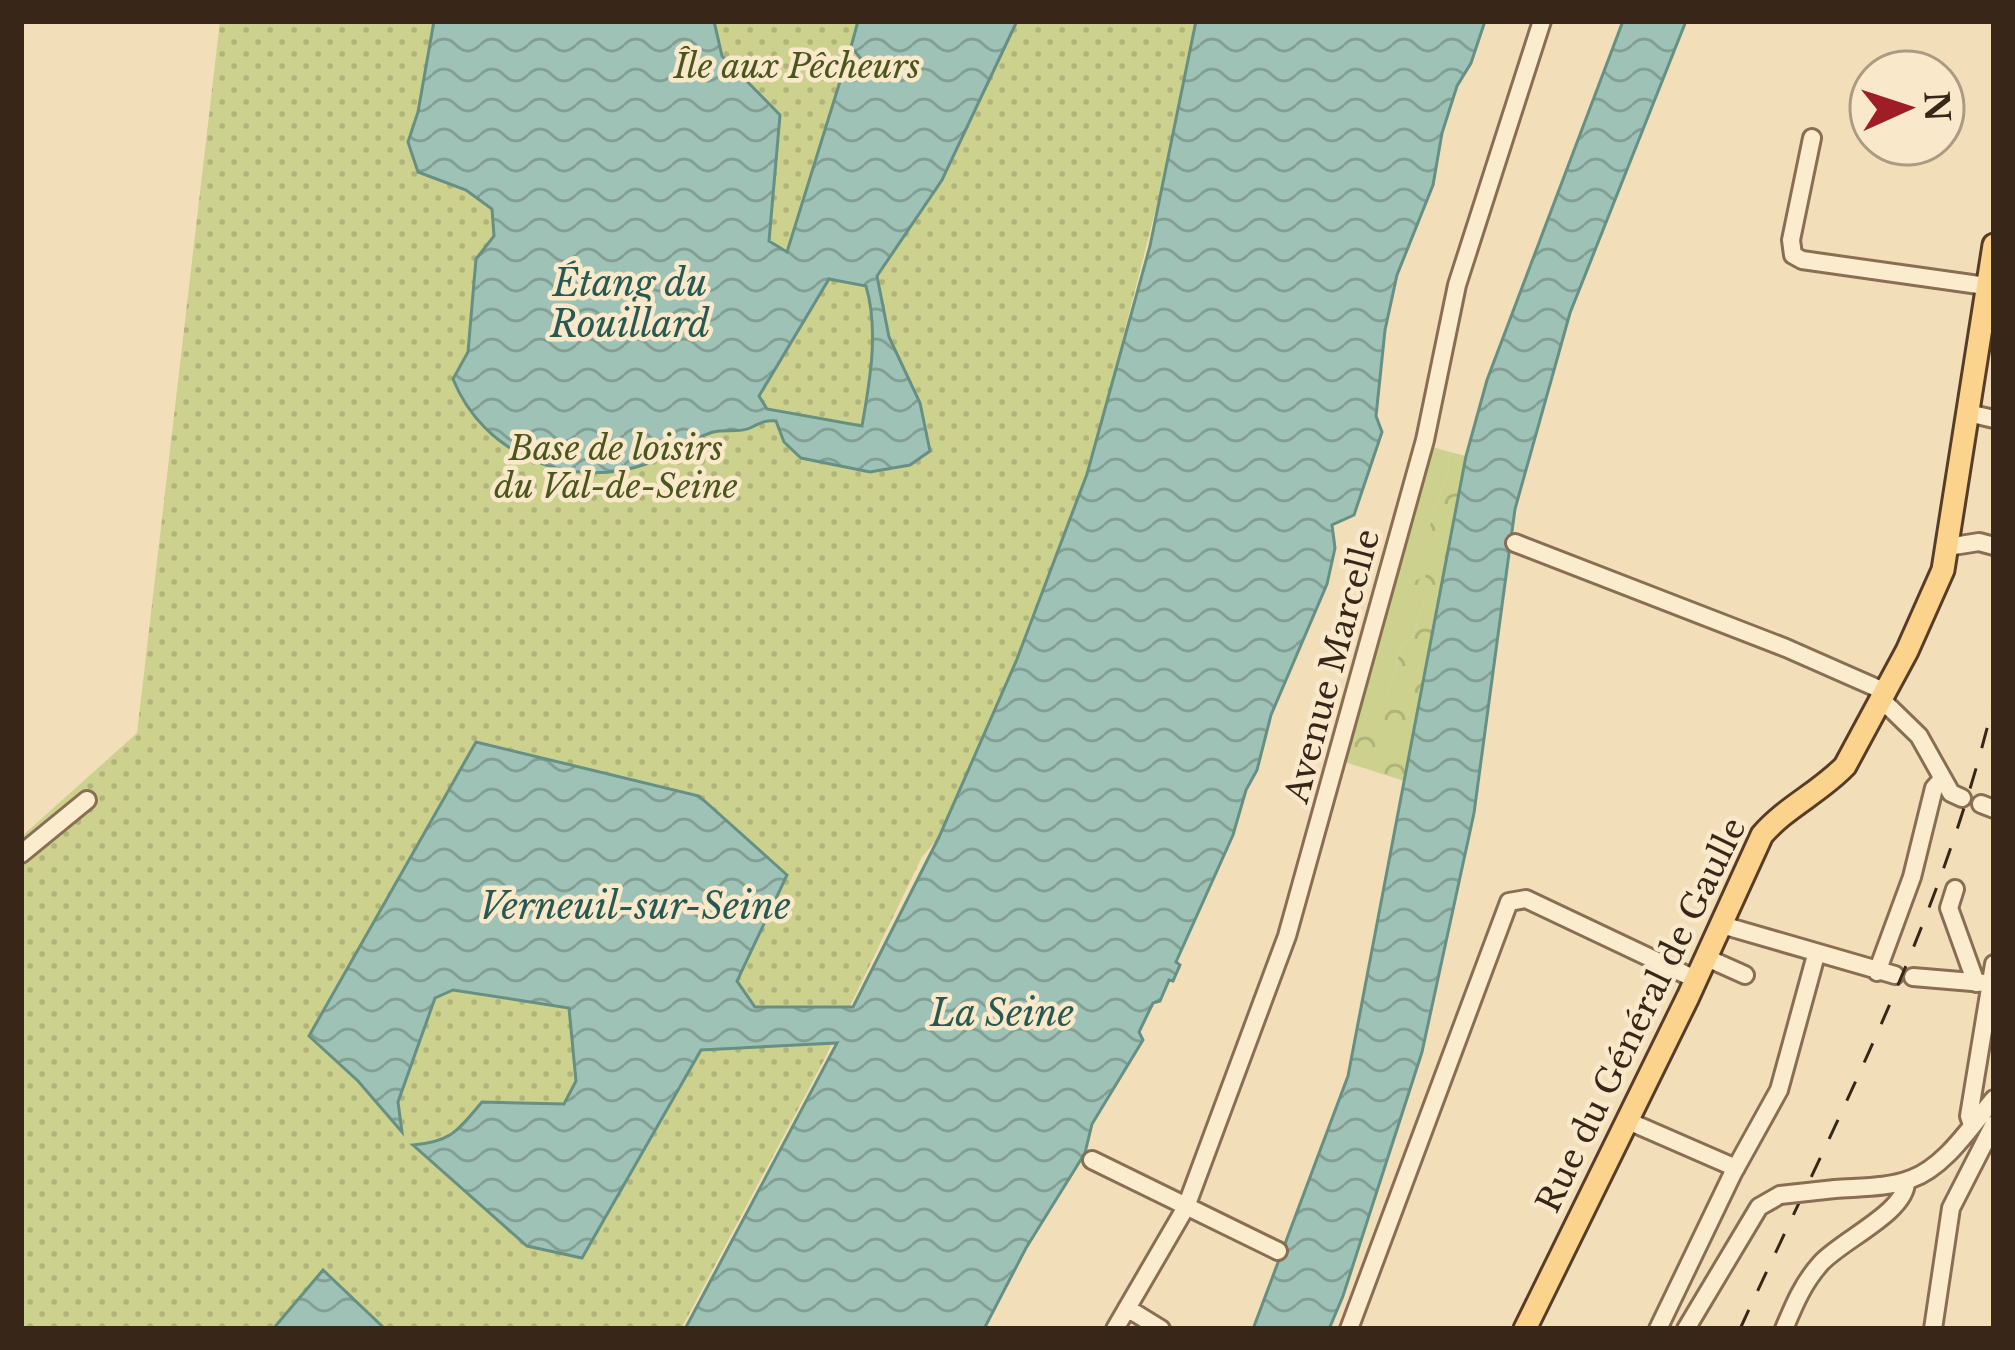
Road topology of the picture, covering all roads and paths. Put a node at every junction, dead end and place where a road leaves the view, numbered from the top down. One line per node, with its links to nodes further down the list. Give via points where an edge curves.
1 (1542, 21): 31 (street, Avenue Marcelle, via 1457,285 1425,440 1287,936)
2 (1812, 138): 4 (street, via 1793,255)
3 (1994, 244): 4 (main road, Rue du Général de Gaulle)
4 (1989, 281): 5 (main road, Rue du Général de Gaulle)
5 (1968, 412): 6 (street); 9 (main road, Rue du Général de Gaulle)
6 (1994, 419)
7 (1515, 543): 10 (street, via 1804,655)
8 (1993, 544): 9 (street)
9 (1947, 548): 10 (main road, Rue du Général de Gaulle, via 1934,597)
10 (1883, 696): 11 (street, via 1919,736); 16 (main road, Rue du Général de Gaulle, via 1845,766 1762,836)
11 (1941, 780): 12 (street); 21 (street)
12 (1963, 798)
13 (87, 800): 14 (street)
14 (21, 854)
15 (1955, 889): 23 (street, via 1949,908)
16 (1723, 925): 17 (street); 18 (main road, Rue du Général de Gaulle)
17 (1816, 955): 21 (street); 29 (street, via 1779,1090)
18 (1707, 958): 20 (street); 22 (main road, Rue du Général de Gaulle)
19 (1994, 964): 23 (street)
20 (1744, 975)
21 (1895, 975): 23 (street)
22 (1696, 980): 25 (main road, Rue du Général de Gaulle); 36 (street, via 1526,899 1509,902)
23 (1983, 983): 27 (street)
24 (1994, 1100): 27 (street)
25 (1628, 1121): 29 (street); 37 (main road, Rue du Général de Gaulle)
26 (1994, 1124): 41 (street, via 1951,1208)
27 (1972, 1125): 30 (street, via 1932,1168)
28 (1092, 1160): 31 (street)
29 (1736, 1168): 38 (street)
30 (1906, 1182): 39 (street, bridge, via 1780,1195 1759,1207); 40 (street, via 1899,1203 1817,1268)
31 (1186, 1207): 32 (street); 33 (street, Avenue Marcelle)
32 (1278, 1251)
33 (1127, 1308): 34 (street, Avenue Marcelle); 35 (street)
34 (1114, 1329)
35 (1161, 1329)
36 (1349, 1329)
37 (1525, 1329)
38 (1658, 1329)
39 (1686, 1329)
40 (1784, 1329)
41 (1933, 1329)

